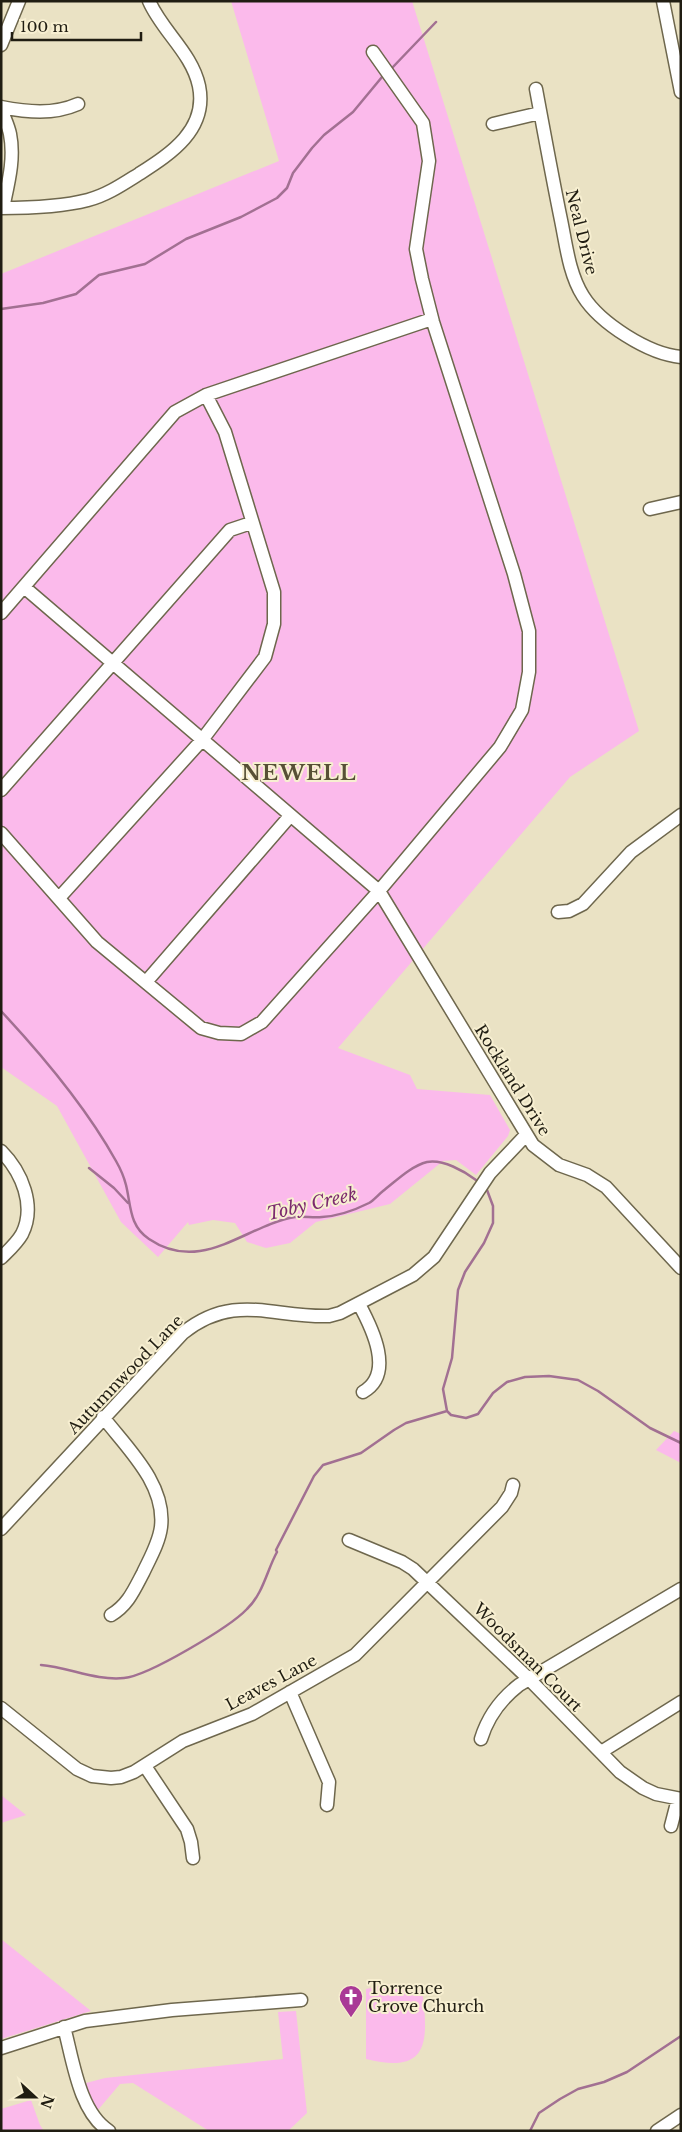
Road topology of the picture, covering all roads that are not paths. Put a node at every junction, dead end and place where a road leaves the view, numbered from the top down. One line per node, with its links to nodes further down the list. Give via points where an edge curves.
1 (19, 1): 4 (street)
2 (149, 1): 12 (street, via 197,78 199,112 188,135 168,155 107,193 75,203)
3 (663, 1): 7 (street)
4 (1, 45)
5 (373, 52): 13 (street, via 422,123 429,161 416,249)
6 (536, 88): 10 (street, Neal Drive)
7 (681, 92)
8 (78, 104): 9 (street, via 56,111)
9 (1, 107): 12 (street, via 12,150)
10 (540, 113): 11 (street); 14 (street, Neal Drive, via 569,259 582,294 595,312 618,330 658,351)
11 (493, 124)
12 (2, 208)
13 (432, 319): 15 (street); 27 (street, via 514,574 529,631 529,672 522,710 500,747)
14 (681, 357)
15 (206, 395): 18 (street, via 225,432); 19 (street, via 175,412)
16 (681, 502): 17 (street)
17 (650, 509)
18 (251, 523): 21 (street, via 230,530); 22 (street, via 274,592 274,624 265,657)
19 (24, 587): 20 (street); 21 (street, Rockland Drive)
20 (1, 614)
21 (112, 663): 22 (street, Rockland Drive); 23 (street)
22 (202, 740): 25 (street, Rockland Drive); 28 (street)
23 (1, 790)
24 (681, 814): 29 (street, via 631,852 583,904)
25 (290, 816): 27 (street, Rockland Drive); 30 (street)
26 (1, 833): 28 (street)
27 (379, 891): 30 (street, via 262,1022 241,1034 219,1034 201,1028); 31 (street, Rockland Drive)
28 (59, 898): 30 (street, via 98,942)
29 (558, 912)
30 (146, 982)
31 (526, 1135): 34 (street, Rockland Drive, via 547,1158 606,1187); 35 (street, Autumnwood Lane, via 490,1173 434,1257 413,1275)
32 (1, 1151): 33 (street, via 21,1180 28,1211 22,1234)
33 (1, 1258)
34 (681, 1268)
35 (359, 1304): 36 (street, via 371,1326 378,1352 376,1379); 37 (street, Autumnwood Lane, via 330,1316 234,1310 202,1319 183,1333)
36 (363, 1392)
37 (103, 1417): 39 (street, Autumnwood Lane); 43 (street, via 155,1487 162,1522 158,1541 128,1600)
38 (513, 1485): 41 (street, Leaves Lane, via 507,1502)
39 (1, 1528)
40 (348, 1540): 41 (street, Woodsman Court, via 402,1562)
41 (428, 1582): 44 (street, Woodsman Court); 45 (street, Leaves Lane, via 355,1654)
42 (681, 1590): 44 (street)
43 (110, 1615)
44 (529, 1679): 48 (street, via 497,1706); 49 (street, Woodsman Court)
45 (290, 1692): 50 (street, Leaves Lane, via 240,1719 183,1741); 52 (street, via 329,1782)
46 (681, 1702): 49 (street)
47 (1, 1708): 50 (street, Leaves Lane, via 86,1774 121,1777)
48 (481, 1739)
49 (601, 1752): 51 (street, Woodsman Court, via 620,1772 643,1788)
50 (145, 1766): 54 (street, via 187,1829)
51 (679, 1799): 53 (street)
52 (327, 1805)
53 (671, 1826)
54 (193, 1858)
55 (301, 2000): 56 (street, via 172,2010 85,2021)
56 (64, 2027): 57 (street); 59 (street, via 83,2096 100,2125)
57 (1, 2048)
58 (681, 2115): 60 (street)
59 (109, 2131)
60 (657, 2131)

